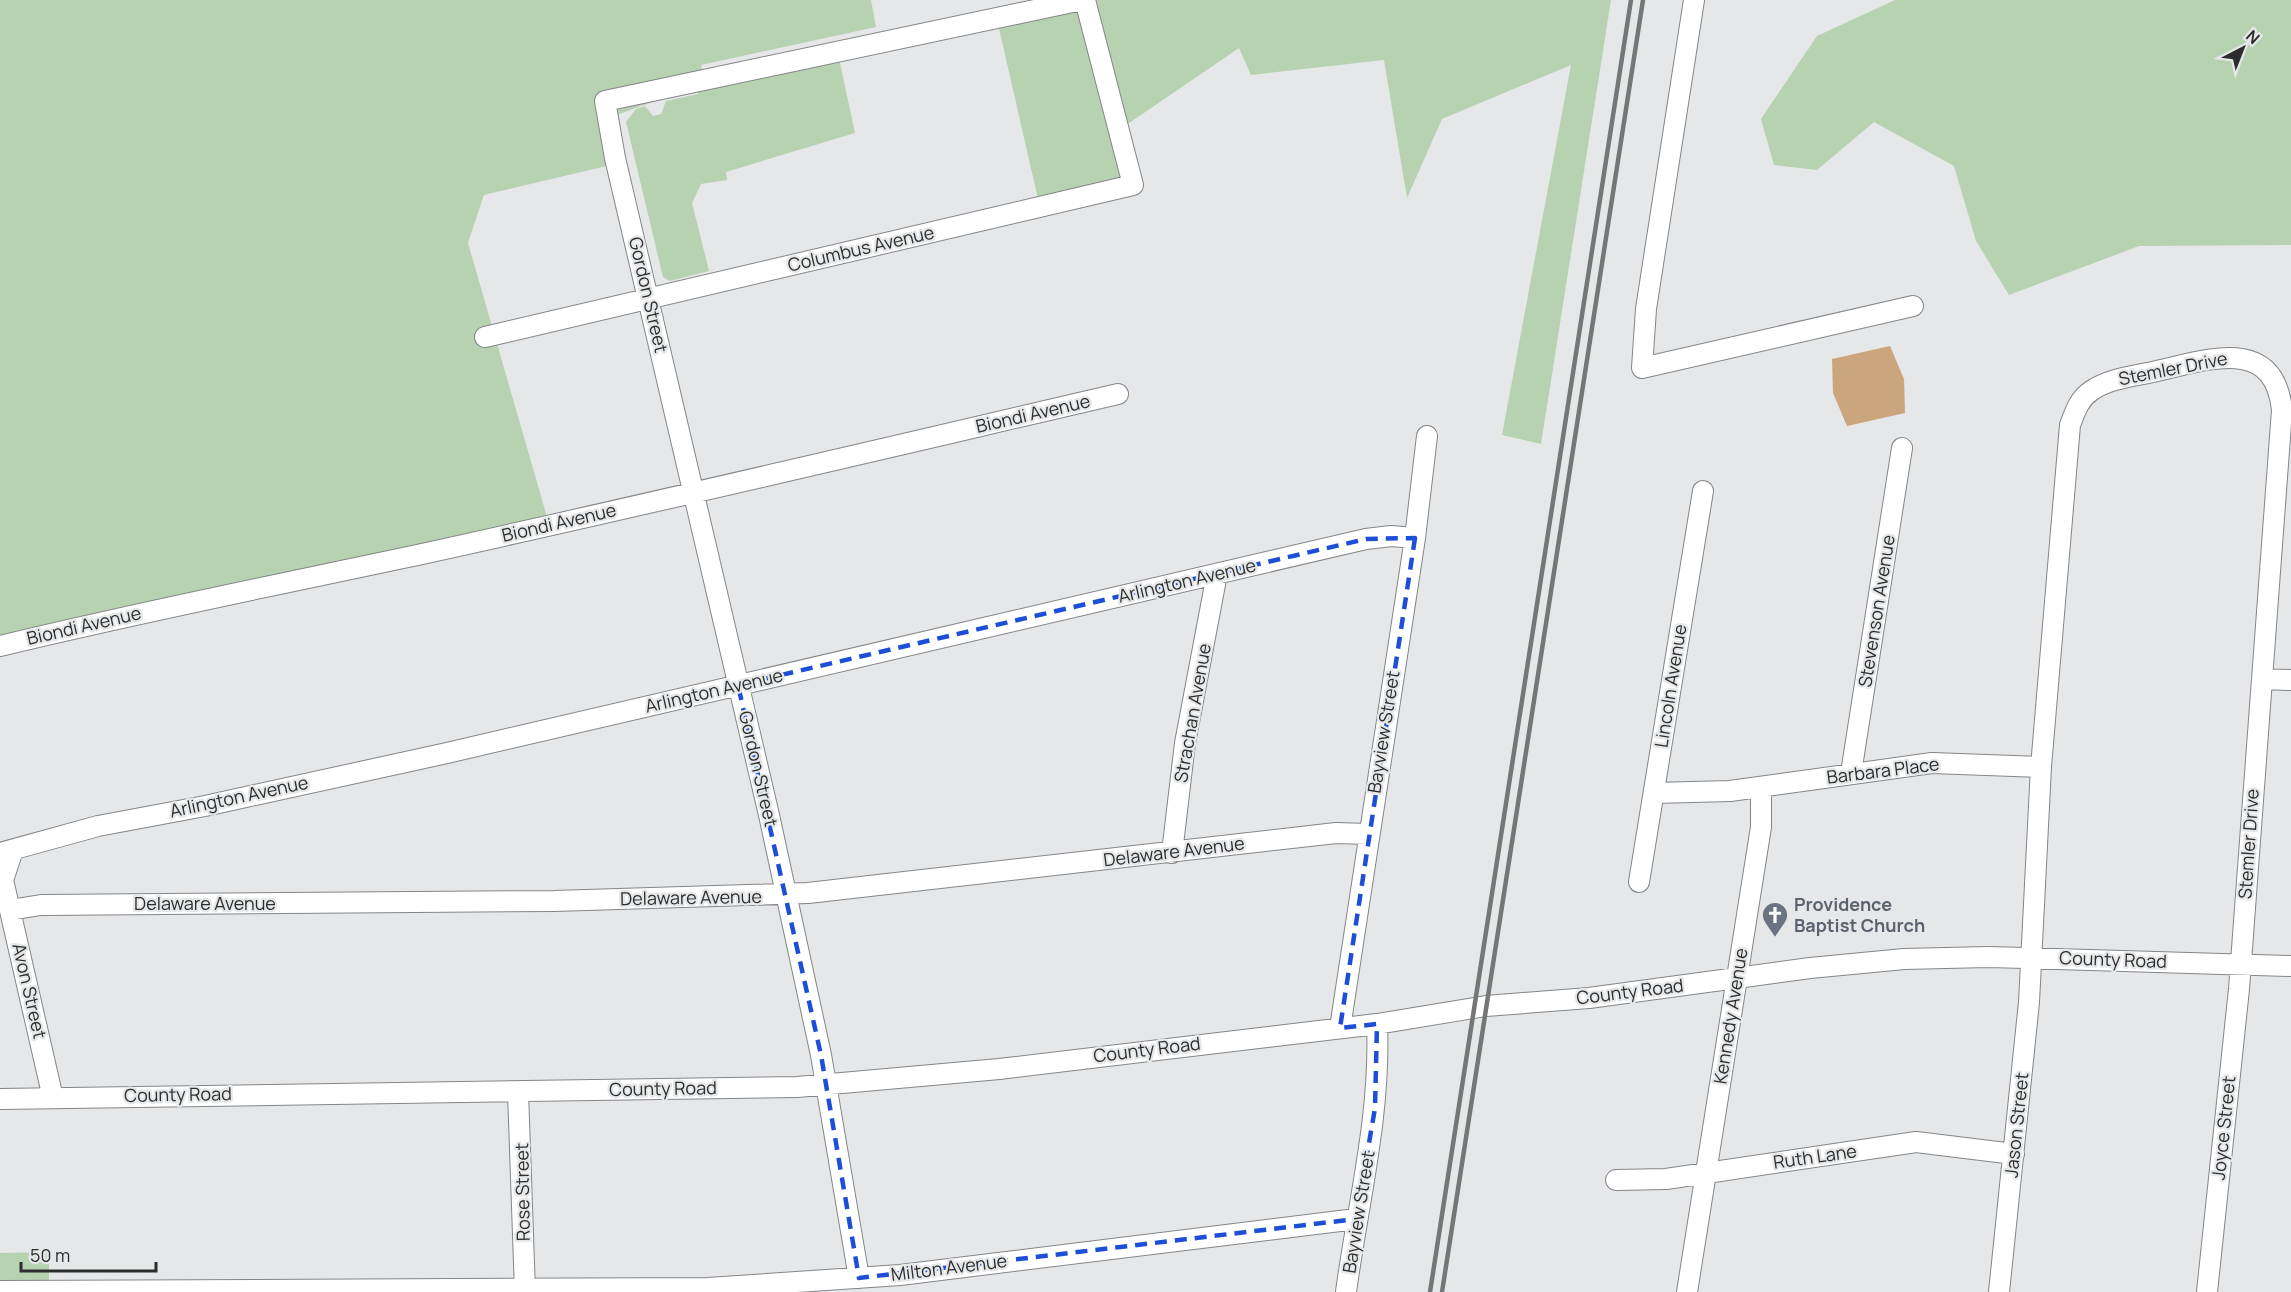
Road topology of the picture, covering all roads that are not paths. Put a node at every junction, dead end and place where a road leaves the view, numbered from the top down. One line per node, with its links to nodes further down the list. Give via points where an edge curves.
1 (1084, 0): 3 (street, Columbus Avenue, via 1133,186); 3 (street, Gordon Street, via 605,100 615,158)
2 (1694, 0): 4 (street, via 1646,309 1642,368)
3 (650, 298): 5 (street, Columbus Avenue); 10 (street, Gordon Street)
4 (1913, 306)
5 (485, 337)
6 (1118, 394): 10 (street, Biondi Avenue)
7 (1427, 436): 11 (street, Bayview Street)
8 (1902, 448): 18 (street, Stevenson Avenue)
9 (1703, 491): 20 (street, Lincoln Avenue)
10 (694, 493): 13 (street, Biondi Avenue); 16 (street, Gordon Street)
11 (1415, 538): 12 (street, Arlington Avenue, via 1366,539); 21 (street, Bayview Street)
12 (1217, 574): 16 (street, Arlington Avenue); 23 (street, Strachan Avenue, via 1185,743)
13 (0, 646)
14 (2262, 679): 15 (street); 17 (street, Stemler Drive, via 2282,410 2273,380 2248,360 2224,356 2106,383 2082,399 2070,425); 28 (street, Stemler Drive)
15 (2291, 680)
16 (738, 685): 22 (street, Arlington Avenue, via 447,753 98,826); 25 (street, Gordon Street)
17 (2041, 767): 18 (street, Barbara Place, via 1932,763); 27 (street, Stemler Drive)
18 (1851, 773): 19 (street, Barbara Place)
19 (1761, 788): 20 (street); 30 (street, Kennedy Avenue, via 1761,827)
20 (1654, 793): 24 (street, Lincoln Avenue)
21 (1368, 834): 23 (street, Delaware Avenue, via 1336,833); 32 (street, Bayview Street)
22 (6, 851): 26 (street, Avon Street, via 3,880)
23 (1172, 853): 25 (street, Delaware Avenue)
24 (1639, 882)
25 (787, 895): 26 (street, Delaware Avenue, via 41,905); 33 (street, Gordon Street)
26 (10, 910): 35 (street, Avon Street)
27 (2030, 958): 28 (street, County Road); 30 (street, County Road, via 1904,958); 37 (street, Jason Street)
28 (2240, 964): 29 (street, County Road); 47 (street, Joyce Street)
29 (2291, 966)
30 (1737, 979): 31 (street, County Road, via 1590,998 1486,1006); 38 (street, Kennedy Avenue)
31 (1377, 1024): 32 (street, County Road); 40 (street, Bayview Street, via 1375,1108)
32 (1340, 1028): 33 (street, County Road)
33 (826, 1086): 34 (street, County Road); 41 (street, Gordon Street)
34 (518, 1092): 35 (street, County Road); 43 (street, Rose Street)
35 (53, 1098): 36 (street, County Road)
36 (0, 1099)
37 (2014, 1154): 38 (street, Ruth Lane, via 1916,1142); 46 (street, Jason Street)
38 (1706, 1173): 39 (street, Ruth Lane); 45 (street, Kennedy Avenue)
39 (1616, 1180)
40 (1356, 1219): 41 (street, Milton Avenue); 44 (street, Bayview Street)
41 (859, 1278): 43 (street, Milton Avenue, via 708,1288)
42 (0, 1291): 43 (street, Milton Avenue)
43 (525, 1291)
44 (1347, 1292)
45 (1687, 1292)
46 (1999, 1292)
47 (2207, 1292)

